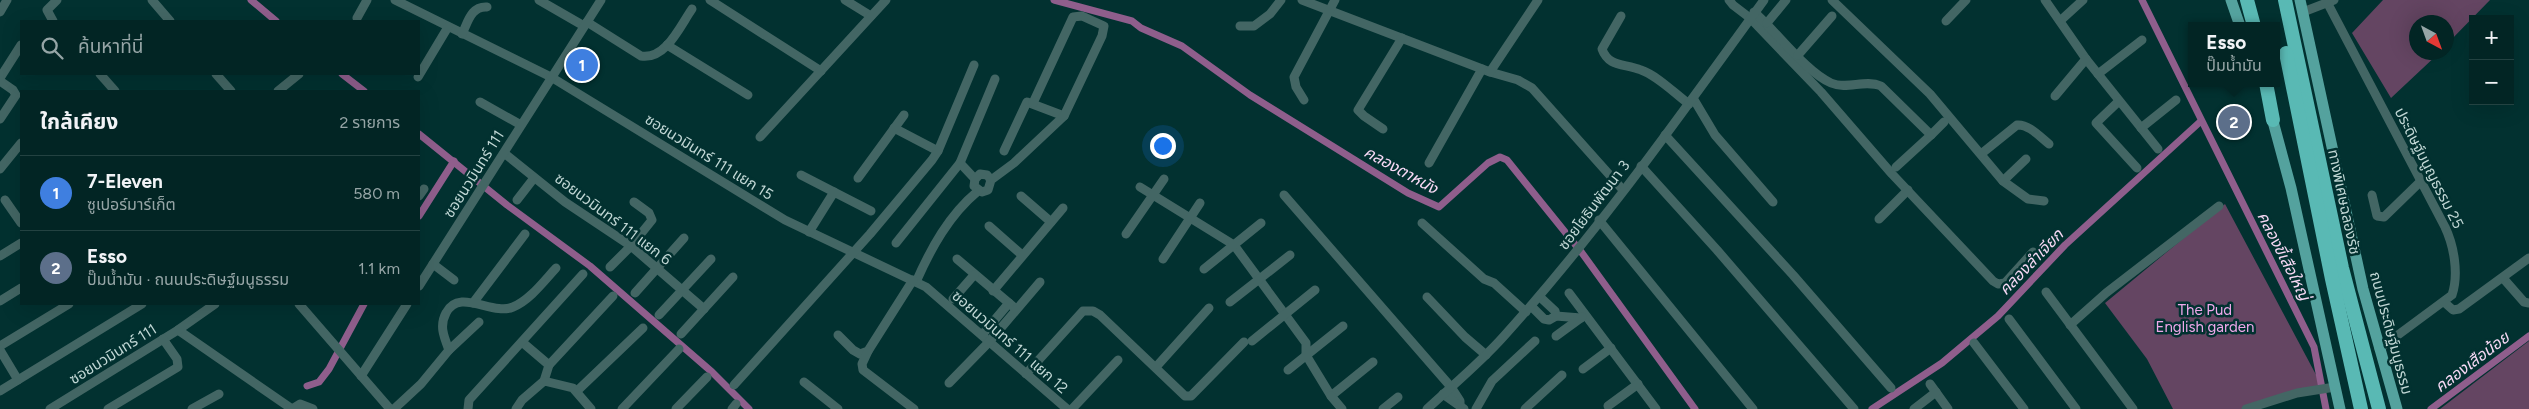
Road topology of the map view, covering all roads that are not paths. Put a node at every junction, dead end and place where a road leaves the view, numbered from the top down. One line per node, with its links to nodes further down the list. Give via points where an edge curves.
1 (57, 0): 37 (street, via 47,10)
2 (152, 0): 38 (street)
3 (367, 0): 36 (street)
4 (394, 0): 48 (street, ซอยนวมินทร์ 111 แยก 15)
5 (539, 0): 45 (street)
6 (601, 0): 45 (street)
7 (710, 0): 57 (street)
8 (845, 0): 33 (street)
9 (886, 0): 33 (street)
10 (1281, 0): 47 (street, via 1254,26)
11 (1302, 0): 31 (street)
12 (1335, 0): 31 (street)
13 (1538, 0): 58 (street)
14 (1729, 0): 30 (street)
15 (1734, 0): 30 (street)
16 (1786, 0): 41 (street)
17 (1832, 0): 98 (street, via 1924,88)
18 (1966, 0): 39 (street)
19 (2045, 0): 40 (street)
20 (2083, 0): 40 (street)
21 (2231, 0): 42 (main road)
22 (2247, 0): 43 (highway)
23 (2275, 0): 44 (highway, ทางพิเศษฉลองรัช)
24 (2285, 0): 284 (highway, ทางพิเศษฉลองรัช, via 2346,286)
25 (5, 1): 32 (street)
26 (2331, 2): 27 (street); 113 (street, ประดิษฐ์มนูญธรรม 25)
27 (2301, 6): 218 (main road, ถนนประดิษฐ์มนูธรรม, via 2355,256)
28 (487, 7): 49 (street, via 474,9)
29 (692, 9): 52 (street)
30 (1756, 10): 41 (street); 76 (street, ซอยโยธินพัฒนา 3); 116 (street, via 1821,92)
31 (1328, 11): 50 (street); 74 (street, via 1294,77)
32 (0, 12)
33 (871, 16): 57 (street)
34 (1621, 16): 76 (street, via 1602,49 1604,56 1610,62 1645,71)
35 (1832, 16): 54 (street)
36 (357, 18)
37 (52, 20)
38 (169, 20)
39 (1946, 21)
40 (2060, 21): 55 (street)
41 (1771, 22): 54 (street)
42 (2239, 22)
43 (2253, 22)
44 (2279, 22)
45 (585, 24): 52 (street, via 641,56 654,55); 64 (street)
46 (2280, 24): 283 (highway, ทางพิเศษฉลองรัช)
47 (1240, 26)
48 (448, 27): 49 (street, ซอยนวมินทร์ 111 แยก 15); 59 (street)
49 (462, 34): 64 (street, ซอยนวมินทร์ 111 แยก 15)
50 (1402, 38): 58 (street); 88 (street, via 1358,110)
51 (2142, 40): 60 (street)
52 (667, 45): 72 (street)
53 (20, 47): 65 (street)
54 (1798, 55): 90 (street, via 1808,67 1837,86 1881,86)
55 (2086, 59): 60 (street); 73 (street)
56 (974, 65): 95 (street)
57 (821, 71): 91 (street)
58 (1486, 71): 101 (street); 115 (street, via 1518,80 1532,88)
59 (420, 74)
60 (2098, 74): 77 (street)
61 (101, 75): 69 (street)
62 (217, 75): 70 (street)
63 (298, 75): 71 (street)
64 (552, 77): 85 (street, ซอยนวมินทร์ 111); 140 (street, ซอยนวมินทร์ 111 แยก 15, via 765,209)
65 (0, 79): 82 (street, via 16,95)
66 (995, 79): 100 (street)
67 (2262, 87): 83 (main road)
68 (2267, 87): 83 (highway)
69 (114, 90)
70 (230, 90)
71 (279, 90)
72 (748, 95)
73 (2055, 96)
74 (1304, 100)
75 (2176, 100): 87 (street)
76 (1691, 101): 89 (street, ซอยโยธินพัฒนา 3); 126 (street, via 1715,135)
77 (2119, 101): 87 (street); 104 (street, via 2096,123)
78 (480, 102): 85 (street)
79 (1033, 103): 81 (street); 81 (street, via 1073,17 1082,16 1100,23 1104,26 1102,36); 96 (street, via 1027,102 1024,106)
80 (904, 115): 86 (street)
81 (1064, 116): 111 (street)
82 (0, 119)
83 (2274, 120): 243 (main road, via 2291,188)
84 (1944, 122): 90 (street)
85 (521, 125): 97 (street, ซอยนวมินทร์ 111)
86 (894, 128): 95 (street); 108 (street)
87 (2141, 128): 94 (street)
88 (1383, 129)
89 (1665, 135): 102 (street, ซอยโยธินพัฒนา 3); 242 (street)
90 (1931, 135): 103 (street)
91 (760, 137)
92 (20, 144): 105 (street)
93 (2048, 144): 98 (street, via 2029,128 2017,125)
94 (2158, 149)
95 (938, 151): 149 (street)
96 (1004, 151)
97 (504, 153): 107 (street, ซอยนวมินทร์ 111 แยก 6); 157 (street, ซอยนวมินทร์ 111)
98 (1980, 154): 112 (street)
99 (2026, 159): 112 (street)
100 (960, 163): 110 (street); 144 (street)
101 (1429, 163)
102 (1641, 166): 115 (street, ซอยโยธินพัฒนา 3); 275 (street)
103 (1896, 167)
104 (2137, 168)
105 (0, 169)
106 (801, 175): 118 (street)
107 (534, 178): 124 (street); 147 (street, ซอยนวมินทร์ 111 แยก 6)
108 (858, 178)
109 (1164, 178): 119 (street)
110 (974, 179): 111 (street, via 984,174); 117 (street)
111 (991, 180): 117 (street, via 988,190)
112 (2003, 181): 127 (street, via 2028,199)
113 (2420, 182): 121 (street, via 2384,217 2377,216); 185 (street, ประดิษฐ์มนูญธรรม 25, via 2450,236 2456,285 2452,296)
114 (1140, 186): 119 (street)
115 (1623, 190): 134 (street, ซอยโยธินพัฒนา 3)
116 (1908, 190): 133 (street); 148 (street, via 1998,284 2005,283)
117 (978, 191): 168 (street, via 958,210 932,246)
118 (834, 192): 131 (street); 140 (street)
119 (1153, 195): 132 (street); 142 (street)
120 (1284, 195): 241 (street)
121 (2372, 195)
122 (1021, 196): 136 (street)
123 (5, 200): 135 (street)
124 (517, 200)
125 (634, 202): 147 (street, via 652,220)
126 (1773, 202)
127 (2044, 202)
128 (1200, 203): 132 (street)
129 (2219, 206): 203 (street, via 2106,293)
130 (1063, 208): 136 (street)
131 (871, 211)
132 (1191, 218): 146 (street); 156 (street)
133 (1879, 219)
134 (1600, 220): 180 (street, ซอยโยธินพัฒนา 3); 274 (street)
135 (20, 222)
136 (1051, 222): 150 (street)
137 (1261, 223): 146 (street)
138 (1422, 223): 196 (street, via 1478,273)
139 (989, 226): 150 (street)
140 (809, 232): 149 (street, ซอยนวมินทร์ 111 แยก 15)
141 (525, 234): 186 (street)
142 (1126, 234)
143 (684, 238): 160 (street)
144 (896, 243)
145 (20, 244): 152 (street)
146 (1234, 245): 161 (street); 166 (street)
147 (631, 246): 158 (street); 160 (street, ซอยนวมินทร์ 111 แยก 6)
148 (2033, 252)
149 (852, 254): 168 (street, ซอยนวมินทร์ 111 แยก 15); 238 (street)
150 (1022, 255): 174 (street)
151 (1290, 255): 166 (street)
152 (0, 256)
153 (2529, 258): 165 (street)
154 (711, 259): 172 (street)
155 (957, 259): 163 (street)
156 (1163, 259)
157 (433, 264): 167 (street); 170 (street, ซอยนวมินทร์ 111)
158 (610, 267)
159 (556, 268): 186 (street, via 514,307 499,309)
160 (657, 268): 172 (street, ซอยนวมินทร์ 111 แยก 6); 176 (street)
161 (1204, 269)
162 (583, 274): 213 (street)
163 (974, 275): 174 (street); 182 (street)
164 (733, 277): 195 (street)
165 (2502, 278): 185 (street, via 2459,309 2453,310); 187 (street, via 2524,302)
166 (1259, 279): 184 (street); 197 (street)
167 (454, 280)
168 (914, 281): 178 (street, ซอยนวมินทร์ 111 แยก 15); 221 (street)
169 (1040, 282): 193 (street)
170 (420, 284)
171 (20, 289): 183 (street)
172 (682, 290): 195 (street, ซอยนวมินทร์ 111 แยก 6); 198 (street)
173 (1315, 290): 197 (street)
174 (993, 291): 193 (street)
175 (2046, 292): 203 (street)
176 (635, 293)
177 (1569, 293): 200 (street)
178 (936, 295): 209 (street, ซอยนวมินทร์ 111 แยก 12)
179 (613, 296): 226 (street)
180 (1540, 296): 196 (street, ซอยโยธินพัฒนา 3); 199 (street)
181 (1427, 297): 223 (street)
182 (953, 299)
183 (0, 301)
184 (1230, 302)
185 (2444, 302): 218 (street, ประดิษฐ์มนูญธรรม 25)
186 (473, 303): 219 (street, via 460,301 448,308 442,326)
187 (2529, 303)
188 (67, 305): 216 (street)
189 (140, 305): 234 (street)
190 (214, 305): 206 (street, ซอยนวมินทร์ 111)
191 (302, 305): 232 (street)
192 (407, 305): 232 (street)
193 (1012, 306): 209 (street); 214 (street)
194 (1209, 308): 227 (street)
195 (704, 309): 207 (street)
196 (1528, 309): 199 (street, via 1544,319); 223 (street, ซอยโยธินพัฒนา 3)
197 (1286, 314): 222 (street, via 1306,343); 227 (street, via 1248,341 1191,396 1178,392)
198 (659, 315)
199 (1556, 316): 200 (street)
200 (1583, 316): 210 (street); 217 (street)
201 (2009, 319): 279 (street)
202 (479, 322): 219 (street)
203 (2070, 325): 280 (street)
204 (1343, 326): 222 (street)
205 (642, 328): 245 (street)
206 (178, 330): 211 (street, ซอยนวมินทร์ 111); 256 (street)
207 (681, 334)
208 (838, 335): 221 (street, via 852,350 860,354)
209 (982, 335): 214 (street, ซอยนวมินทร์ 111 แยก 12)
210 (1556, 336)
211 (163, 339): 254 (street, ซอยนวมินทร์ 111); 255 (street, via 177,359 178,367)
212 (1535, 340): 271 (street, via 1492,381)
213 (522, 342): 226 (street); 259 (street, via 468,400)
214 (989, 342): 230 (street, ซอยนวมินทร์ 111 แยก 12); 237 (street)
215 (1974, 343): 278 (street)
216 (0, 348): 234 (street)
217 (1611, 348): 228 (street); 239 (street)
218 (2379, 349): 285 (main road, ถนนประดิษฐ์มนูธรรม)
219 (449, 350): 258 (street, via 421,384)
220 (679, 350): 262 (street)
221 (868, 351): 265 (street, via 863,370)
222 (1306, 355): 229 (street); 249 (street)
223 (1486, 355): 241 (street, ซอยโยธินพัฒนา 3)
224 (1118, 360): 267 (street)
225 (1373, 362): 249 (street)
226 (549, 365): 235 (street)
227 (1156, 368): 230 (street, via 1100,316 1089,310 1078,316)
228 (1583, 369)
229 (1288, 370)
230 (1026, 374): 266 (street, ซอยนวมินทร์ 111 แยก 12)
231 (1562, 375): 272 (street)
232 (361, 376): 258 (street)
233 (707, 377): 263 (street)
234 (18, 380): 244 (street)
235 (544, 382): 245 (street); 260 (street)
236 (804, 382): 264 (street)
237 (949, 383)
238 (734, 384)
239 (1638, 384): 251 (street); 273 (street)
240 (1930, 384): 246 (street)
241 (1451, 387): 248 (street, ซอยโยธินพัฒนา 3); 252 (street)
242 (1891, 388)
243 (2327, 388): 281 (street); 282 (main road)
244 (0, 391)
245 (577, 391): 261 (street)
246 (1936, 392): 276 (street); 277 (street)
247 (219, 394): 253 (street)
248 (1443, 394): 252 (street); 270 (street, ซอยโยธินพัฒนา 3)
249 (1331, 396): 268 (street)
250 (1398, 397): 269 (street)
251 (1608, 406)
252 (1462, 407)
253 (196, 408)
254 (50, 409)
255 (108, 409)
256 (292, 409): 257 (street, via 304,404)
257 (313, 409)
258 (392, 409)
259 (468, 409)
260 (516, 409)
261 (591, 409)
262 (622, 409)
263 (676, 409)
264 (838, 409)
265 (914, 409)
266 (1066, 409)
267 (1072, 409)
268 (1342, 409)
269 (1383, 409)
270 (1427, 409)
271 (1476, 409)
272 (1525, 409)
273 (1656, 409)
274 (1753, 409)
275 (1854, 409)
276 (1914, 409)
277 (1948, 409)
278 (2024, 409)
279 (2076, 409)
280 (2133, 409)
281 (2246, 409)
282 (2340, 409)
283 (2361, 409)
284 (2378, 409)
285 (2397, 409)

